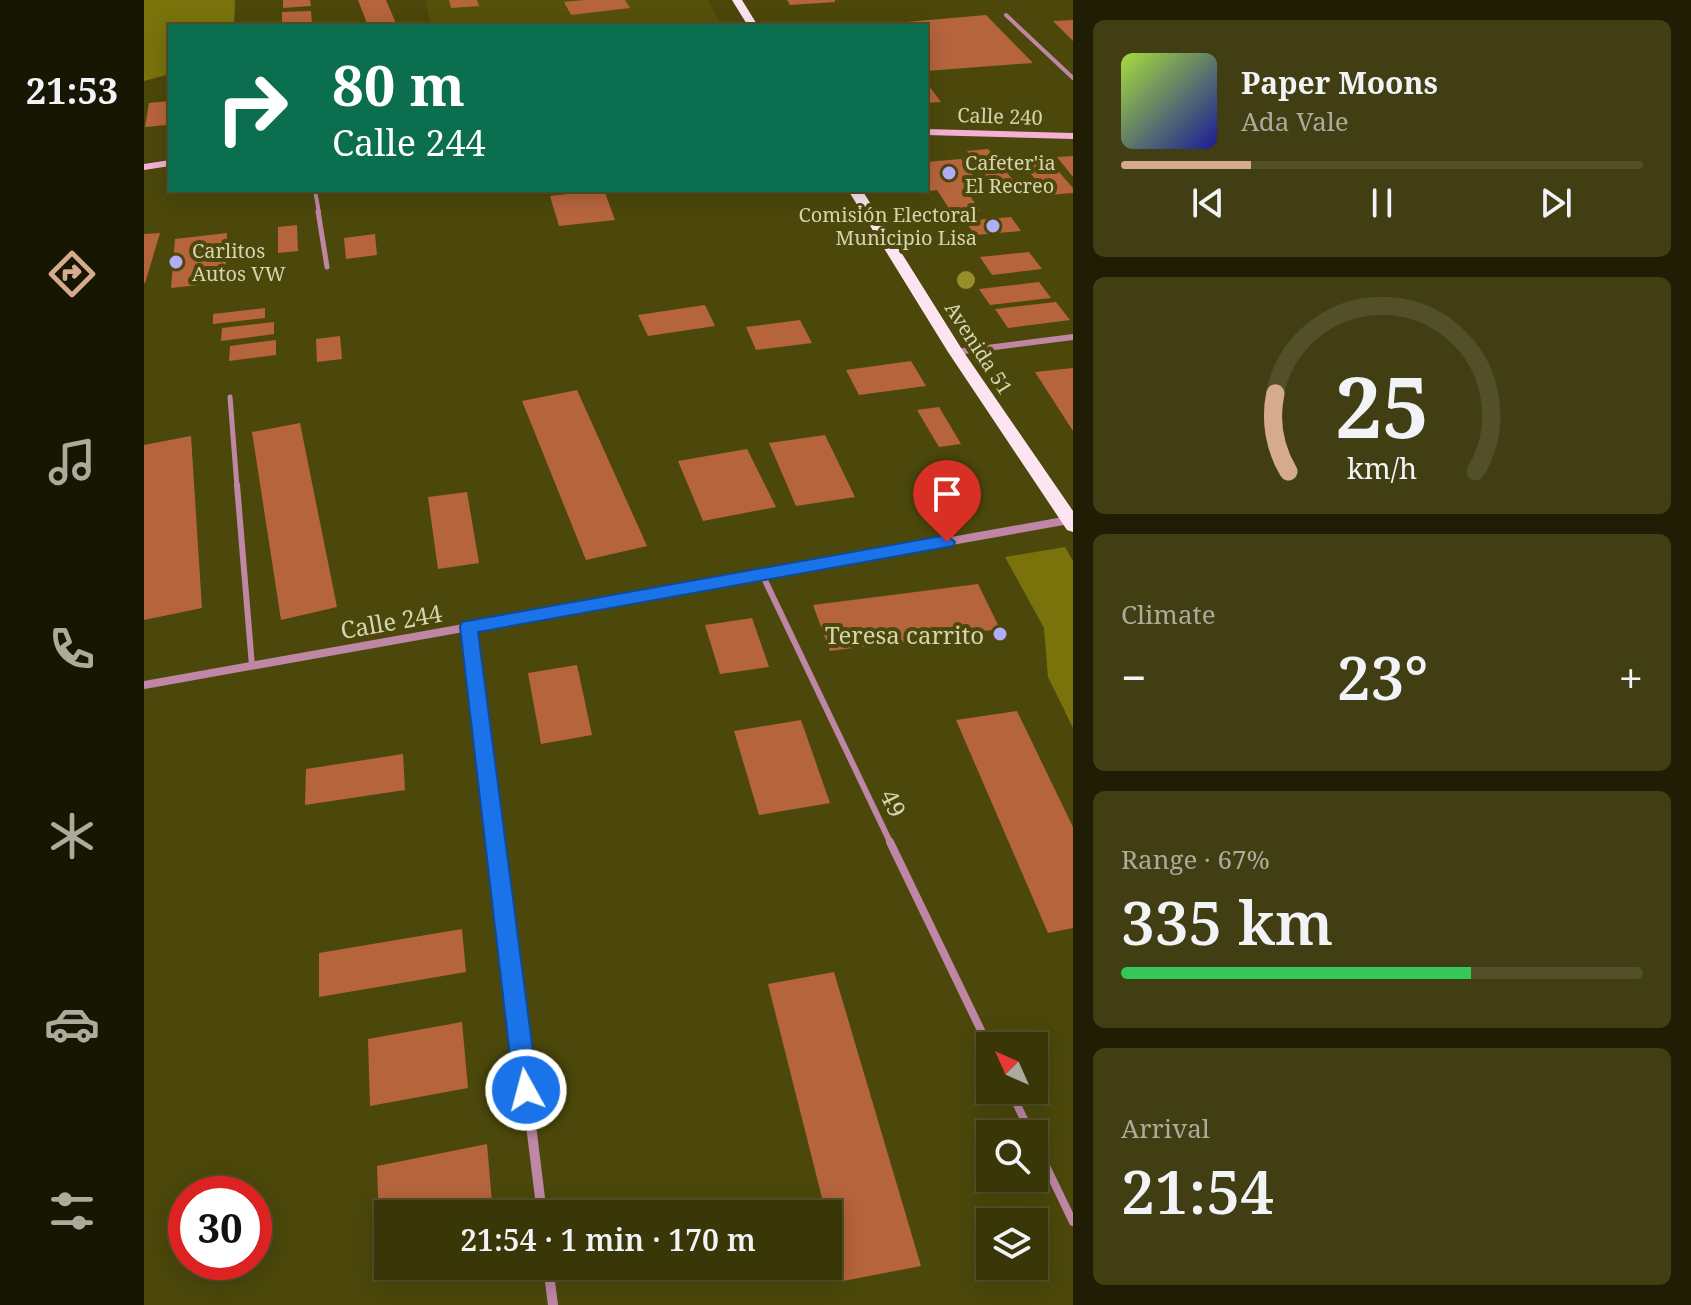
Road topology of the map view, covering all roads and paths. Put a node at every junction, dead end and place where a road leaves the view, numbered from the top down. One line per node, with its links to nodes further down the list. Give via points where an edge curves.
1 (737, 0): 3 (main road)
2 (1006, 15): 4 (lane)
3 (752, 24)
4 (1073, 78)
5 (928, 132): 6 (main road, Calle 240)
6 (1073, 136)
7 (168, 163): 8 (main road)
8 (144, 167)
9 (315, 192): 11 (lane)
10 (856, 192): 13 (main road, Avenida 51)
11 (327, 267)
12 (1073, 337): 13 (street)
13 (956, 352): 15 (main road, Avenida 51)
14 (230, 397): 18 (lane)
15 (1071, 523): 16 (street, Calle 244)
16 (762, 574): 17 (street, Calle 244); 20 (lane, 49)
17 (469, 627): 18 (street, Calle 244); 22 (street)
18 (252, 666): 19 (street, Calle 244)
19 (144, 685)
20 (982, 1032)
21 (1048, 1170): 23 (lane)
22 (540, 1200)
23 (1073, 1222)
24 (550, 1280): 25 (street)
25 (553, 1305)

